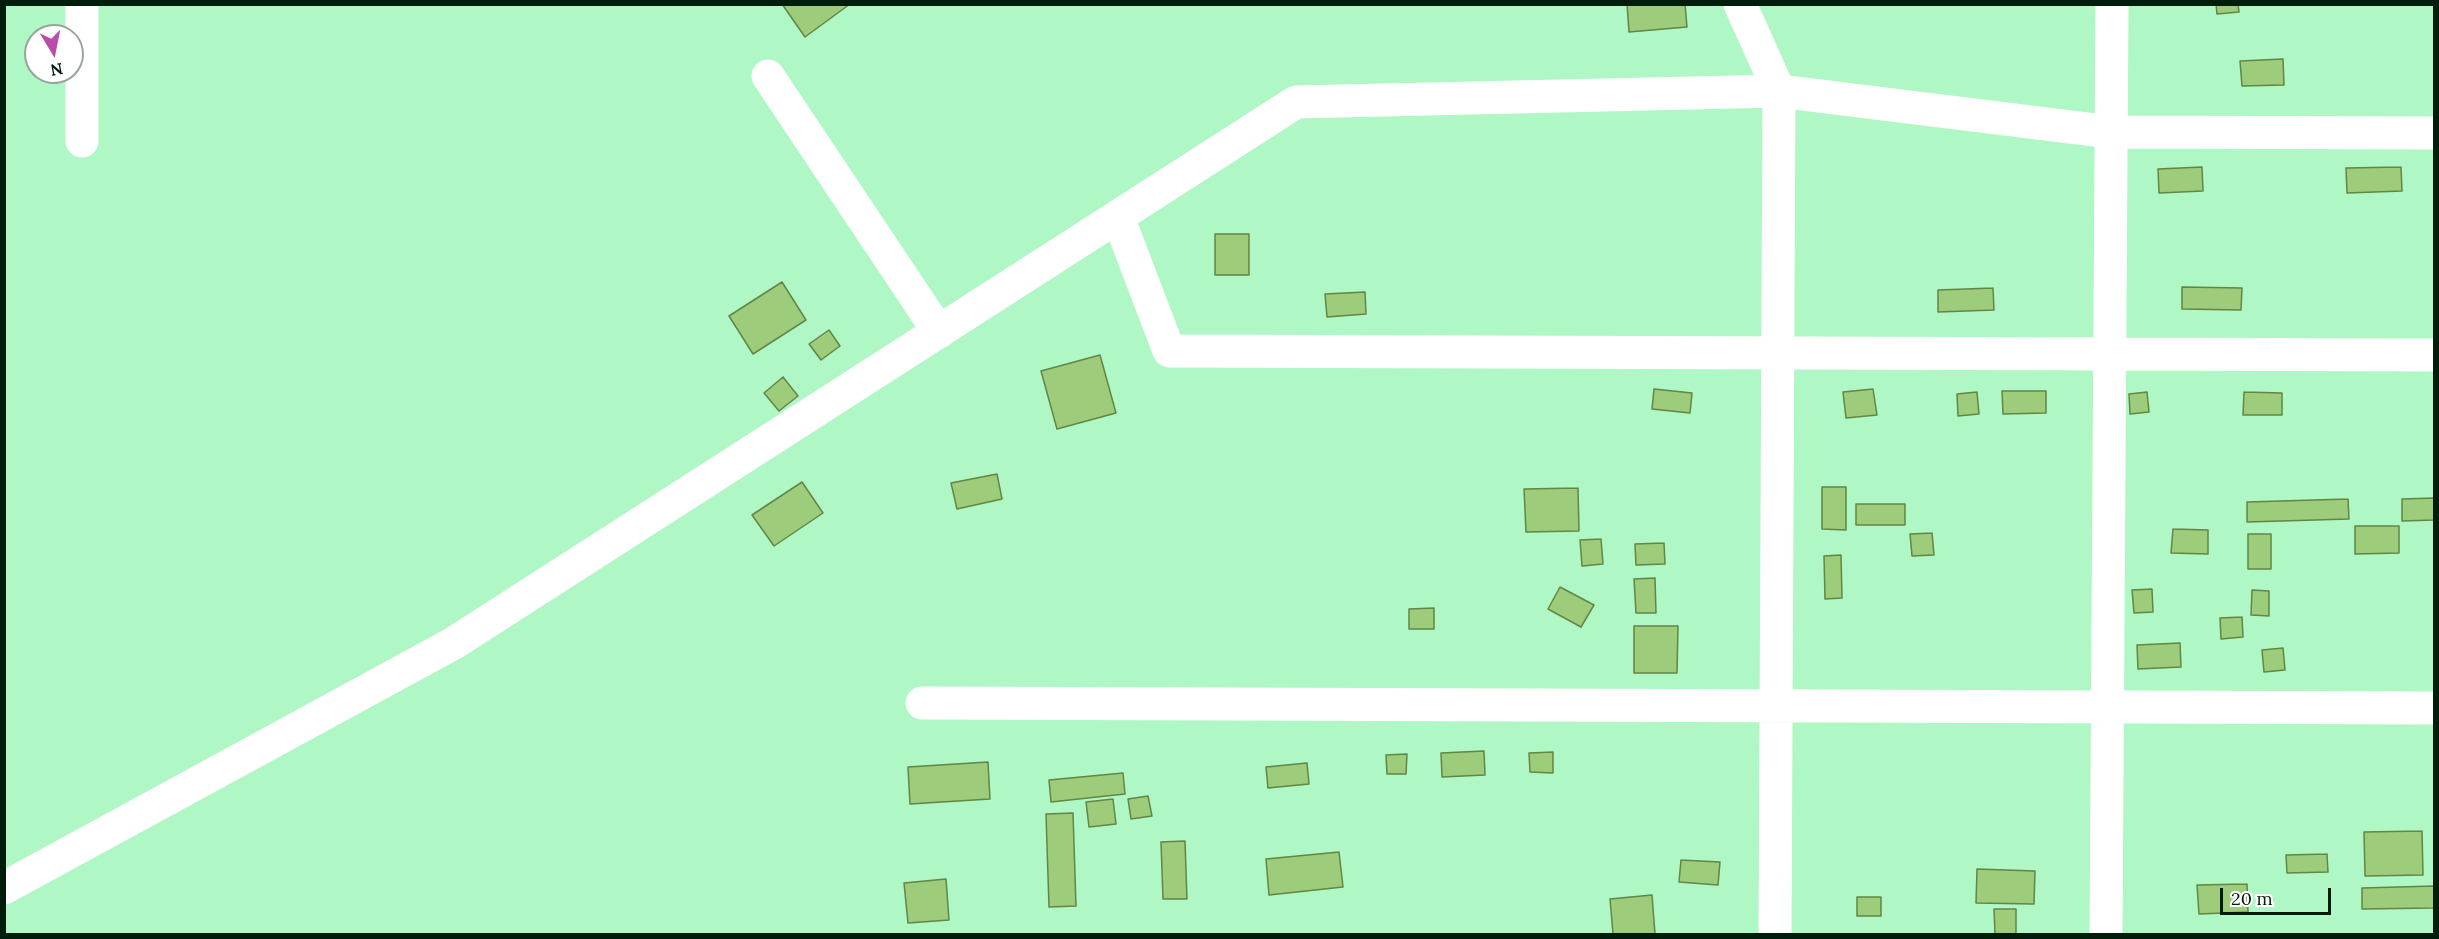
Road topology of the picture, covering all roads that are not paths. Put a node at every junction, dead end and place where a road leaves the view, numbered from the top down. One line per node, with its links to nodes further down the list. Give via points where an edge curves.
1 (82, 4): 8 (street)
2 (1740, 4): 5 (street)
3 (2112, 4): 6 (street)
4 (768, 76): 10 (street)
5 (1779, 91): 6 (street); 9 (street, via 1296,102); 11 (street)
6 (2110, 132): 7 (street); 12 (street)
7 (2434, 133)
8 (82, 141)
9 (1118, 217): 10 (street); 11 (street, via 1169,351)
10 (939, 332): 18 (street, via 454,643)
11 (1778, 352): 12 (street); 15 (street)
12 (2109, 354): 13 (street); 16 (street)
13 (2434, 355)
14 (922, 703): 15 (street)
15 (1776, 705): 16 (street); 19 (street)
16 (2107, 707): 17 (street); 20 (street)
17 (2434, 708)
18 (4, 888)
19 (1775, 934)
20 (2106, 934)

